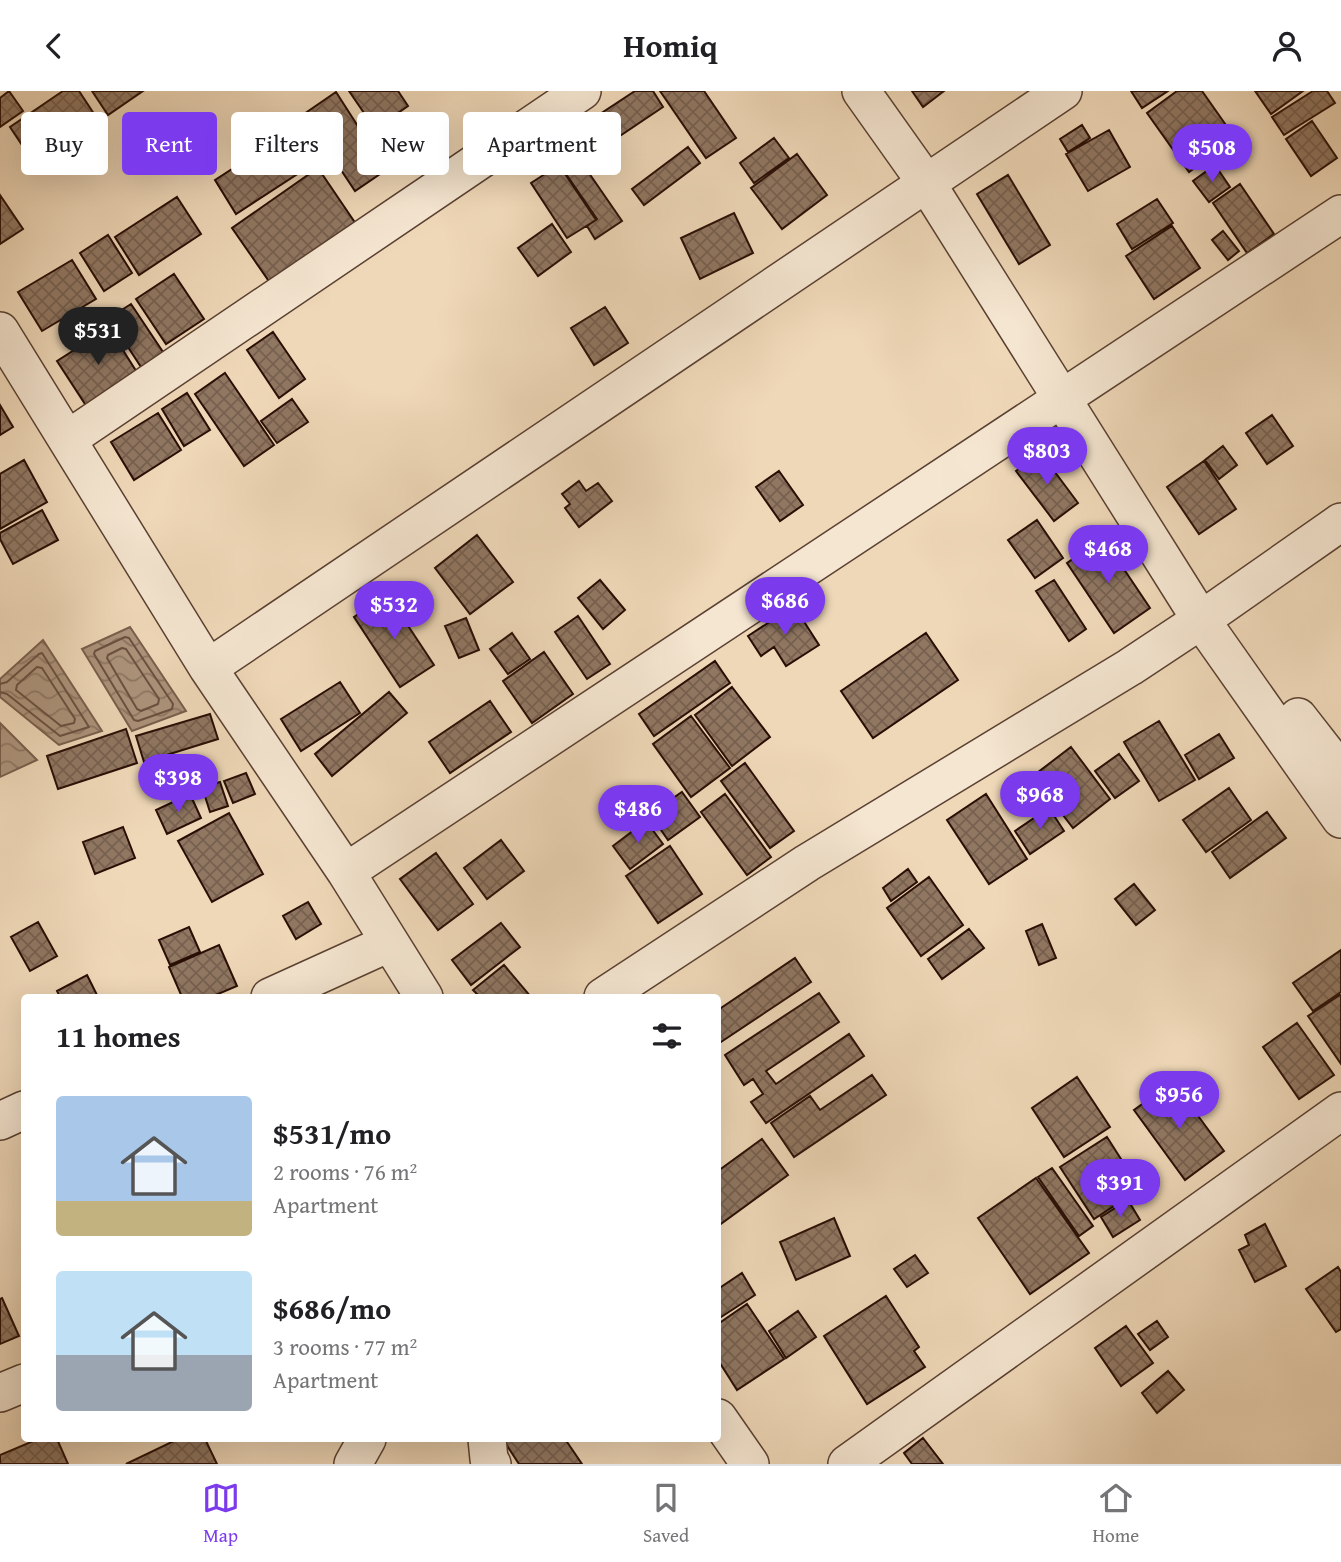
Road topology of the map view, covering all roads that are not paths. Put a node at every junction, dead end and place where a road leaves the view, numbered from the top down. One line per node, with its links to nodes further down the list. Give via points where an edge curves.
1 (582, 91): 8 (street)
2 (861, 91): 4 (street)
3 (1063, 91): 4 (street)
4 (927, 184): 7 (street); 11 (street)
5 (1341, 214): 7 (street)
6 (0, 331): 8 (street)
7 (1063, 397): 10 (street); 14 (street)
8 (68, 439): 11 (street)
9 (1341, 522): 10 (street)
10 (1201, 620): 12 (street, via 1260,667); 13 (street); 18 (street, via 807,863)
11 (208, 668): 14 (street)
12 (1341, 772)
13 (1341, 819)
14 (346, 872): 15 (street)
15 (389, 943): 16 (street); 17 (street)
16 (277, 994)
17 (423, 994)
18 (608, 994)
19 (21, 1111): 21 (street)
20 (1341, 1111): 30 (street)
21 (0, 1121)
22 (21, 1384): 23 (street)
23 (0, 1393)
24 (721, 1422): 29 (street)
25 (365, 1442): 27 (street)
26 (487, 1442): 28 (street)
27 (353, 1464)
28 (492, 1464)
29 (750, 1464)
30 (847, 1464)

